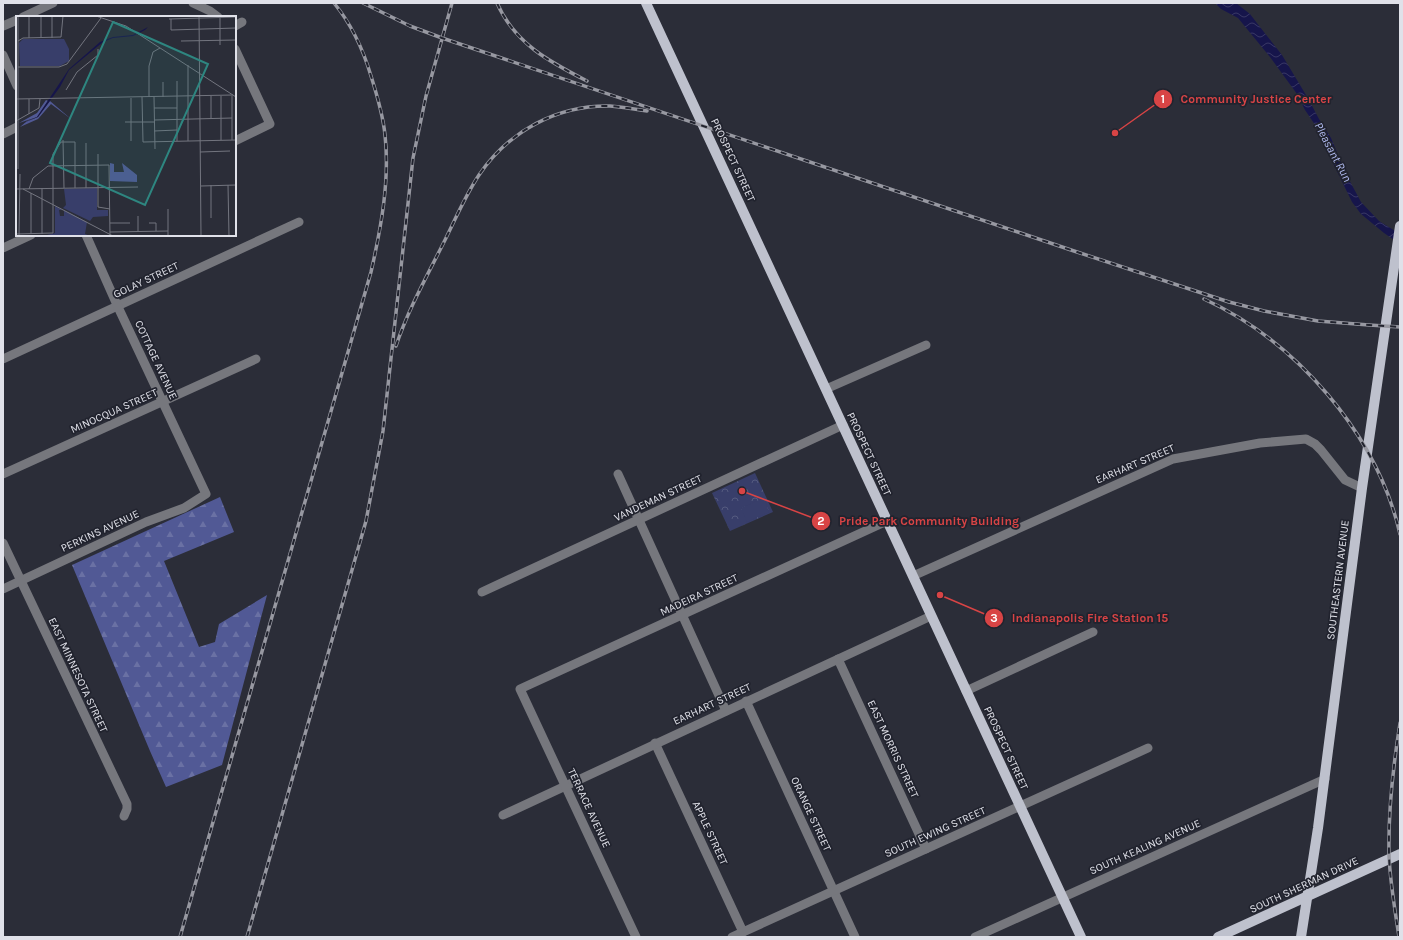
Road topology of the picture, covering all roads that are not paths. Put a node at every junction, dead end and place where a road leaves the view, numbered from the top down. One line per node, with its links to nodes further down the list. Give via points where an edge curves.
1 (53, 3): 4 (street)
2 (193, 3): 5 (street)
3 (646, 3): 23 (main road, PROSPECT STREET)
4 (25, 16)
5 (217, 16)
6 (16, 20): 7 (street)
7 (3, 26)
8 (236, 51): 13 (street, via 270,124)
9 (3, 55): 10 (street)
10 (16, 84)
11 (16, 128): 12 (street)
12 (3, 134)
13 (236, 140)
14 (299, 222): 19 (street, GOLAY STREET)
15 (1400, 226): 28 (main road, SOUTHEASTERN AVENUE)
16 (29, 236): 18 (street)
17 (86, 236): 19 (street, COTTAGE AVENUE)
18 (3, 248)
19 (118, 307): 21 (street, GOLAY STREET); 24 (street, COTTAGE AVENUE)
20 (926, 345): 23 (street)
21 (3, 359)
22 (256, 359): 24 (street, MINOCQUA STREET)
23 (826, 389): 25 (main road, PROSPECT STREET)
24 (163, 402): 26 (street, MINOCQUA STREET); 29 (street, COTTAGE AVENUE)
25 (843, 425): 30 (street, VANDEMAN STREET); 31 (main road, PROSPECT STREET)
26 (3, 474)
27 (618, 474): 30 (street)
28 (1362, 488): 33 (street, EARHART STREET, via 1345,480 1321,450 1306,439 1260,443 1173,459); 47 (main road, SOUTHEASTERN AVENUE)
29 (206, 494): 34 (street, PERKINS AVENUE, via 184,508 146,522)
30 (639, 520): 36 (street, VANDEMAN STREET); 37 (street)
31 (887, 521): 33 (main road, PROSPECT STREET); 37 (street, MADEIRA STREET)
32 (3, 543): 34 (street, EAST MINNESOTA STREET)
33 (913, 576): 38 (main road, PROSPECT STREET)
34 (20, 581): 35 (street, PERKINS AVENUE); 51 (street, EAST MINNESOTA STREET, via 127,804 128,809)
35 (3, 589)
36 (482, 592)
37 (682, 616): 41 (street, MADEIRA STREET); 44 (street)
38 (931, 616): 40 (street, EARHART STREET); 42 (main road, PROSPECT STREET)
39 (1093, 632): 42 (street)
40 (838, 659): 43 (street, EARHART STREET); 52 (street, EAST MORRIS STREET)
41 (520, 689): 48 (street, TERRACE AVENUE)
42 (966, 692): 49 (main road, PROSPECT STREET)
43 (746, 701): 44 (street, EARHART STREET); 54 (street, ORANGE STREET)
44 (726, 711): 45 (street, EARHART STREET)
45 (655, 744): 48 (street, EARHART STREET); 57 (street, APPLE STREET)
46 (1148, 748): 49 (street, SOUTH EWING STREET)
47 (1325, 779): 55 (main road, SOUTHEASTERN AVENUE); 56 (street, SOUTH KEALING AVENUE)
48 (565, 786): 50 (street, EARHART STREET); 58 (street, TERRACE AVENUE)
49 (1020, 806): 52 (street, SOUTH EWING STREET); 56 (main road, PROSPECT STREET)
50 (503, 815)
51 (124, 816)
52 (926, 849): 54 (street, SOUTH EWING STREET)
53 (1400, 854): 55 (main road, SOUTH SHERMAN DRIVE)
54 (834, 891): 57 (street, SOUTH EWING STREET); 60 (street, ORANGE STREET)
55 (1308, 896): 63 (main road, SOUTH SHERMAN DRIVE); 64 (main road, SOUTHEASTERN AVENUE)
56 (1063, 897): 61 (street, SOUTH KEALING AVENUE); 62 (main road, PROSPECT STREET)
57 (743, 932): 59 (street, SOUTH EWING STREET)
58 (636, 937)
59 (732, 937)
60 (855, 937)
61 (976, 937)
62 (1081, 937)
63 (1218, 937)
64 (1301, 937)

